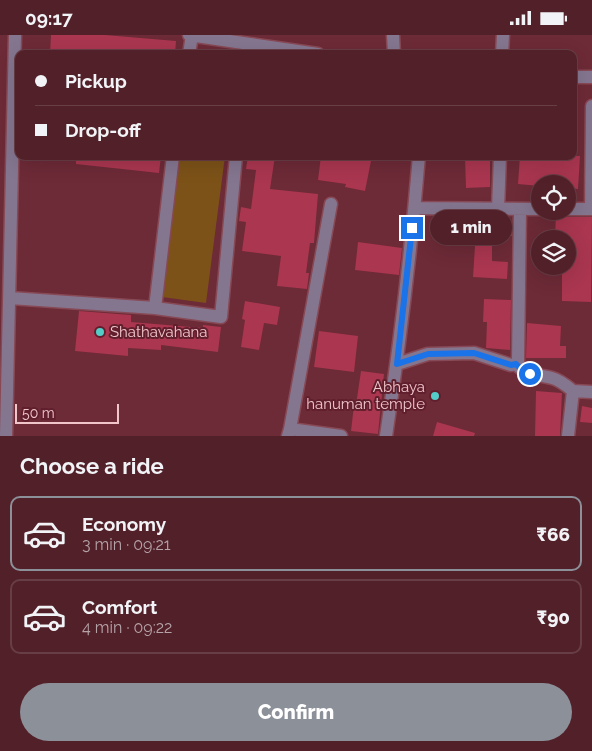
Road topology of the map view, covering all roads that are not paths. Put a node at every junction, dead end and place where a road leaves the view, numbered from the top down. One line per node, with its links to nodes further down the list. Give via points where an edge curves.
1 (15, 35): 24 (street)
2 (191, 35): 5 (street); 6 (street)
3 (393, 35): 8 (street)
4 (503, 35): 9 (street)
5 (231, 38): 7 (street)
6 (189, 50)
7 (296, 50)
8 (394, 50)
9 (502, 50)
10 (577, 77): 11 (street)
11 (592, 77)
12 (592, 106): 23 (street)
13 (173, 160): 25 (street)
14 (236, 160): 25 (street, via 221,317)
15 (418, 160): 18 (street)
16 (500, 160): 19 (street)
17 (331, 204): 30 (street)
18 (414, 208): 19 (street); 26 (street)
19 (498, 209): 20 (street)
20 (520, 209): 21 (street); 27 (street)
21 (531, 209)
22 (576, 209): 23 (street)
23 (592, 209)
24 (10, 299): 25 (street); 31 (street)
25 (155, 308)
26 (397, 364): 27 (street, via 428,354 474,353); 33 (street)
27 (516, 364): 28 (street, via 530,374 554,378)
28 (573, 391): 29 (street); 34 (street)
29 (592, 392)
30 (289, 433): 32 (street)
31 (6, 436)
32 (341, 436)
33 (386, 436)
34 (568, 436)

